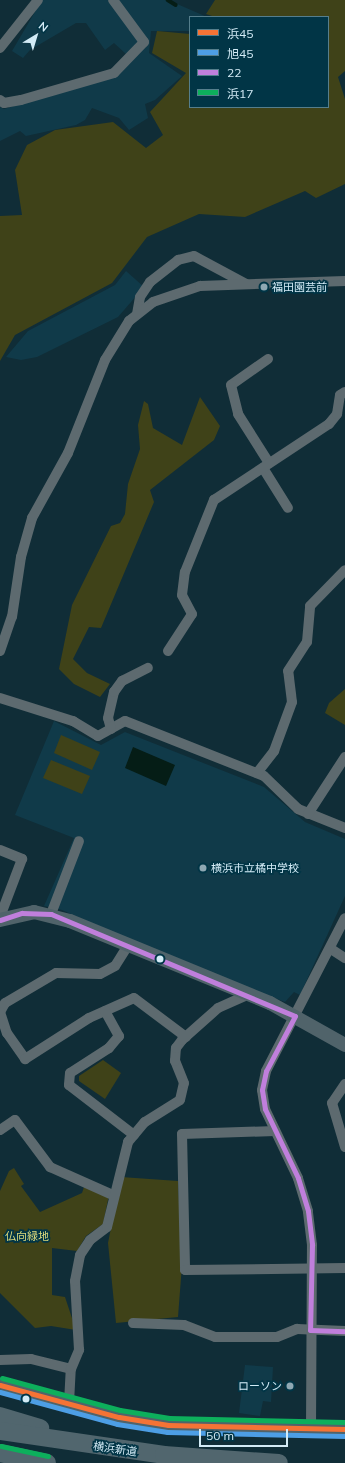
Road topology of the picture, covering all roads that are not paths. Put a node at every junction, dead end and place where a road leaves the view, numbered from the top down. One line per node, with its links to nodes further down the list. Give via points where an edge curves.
1 (38, 0): 3 (street)
2 (113, 0): 4 (street, via 144,42 114,73 21,100 4,103)
3 (2, 43)
4 (0, 100)
5 (345, 281): 6 (street)
6 (246, 284): 7 (street, via 200,286 173,292); 7 (street, via 194,256 178,260 150,282 140,297)
7 (137, 314): 13 (street, via 118,334 68,453 32,518 21,557 12,617)
8 (268, 360): 10 (street, via 231,385 238,414)
9 (345, 392): 10 (street, via 340,395 338,414 329,424)
10 (266, 465): 11 (street); 14 (street, via 214,500 185,572 182,595 192,614)
11 (288, 508)
12 (345, 570): 19 (street, via 310,606 307,642 288,671 292,702 274,751)
13 (0, 651)
14 (168, 651)
15 (148, 668): 17 (street, via 122,681 114,692 108,718)
16 (0, 698): 17 (street, via 73,721 98,736)
17 (111, 729): 19 (street, via 125,721)
18 (345, 757): 20 (street)
19 (257, 772): 20 (street, via 298,810)
20 (308, 814): 21 (street)
21 (345, 828)
22 (79, 841): 24 (street)
23 (0, 850): 26 (street, via 22,859)
24 (51, 914): 26 (street, via 22,913); 27 (street)
25 (345, 918): 28 (street)
26 (0, 919)
27 (127, 947): 30 (street); 31 (street, via 115,966 100,974 56,973 4,1003 0,1012 7,1032 25,1059)
28 (331, 949): 29 (street); 32 (street)
29 (345, 958)
30 (249, 994): 32 (street); 33 (street, via 218,1008)
31 (105, 1011): 33 (street, via 134,998); 38 (street, via 119,1036 109,1048 70,1073 69,1085)
32 (295, 1016): 34 (street); 37 (street, via 266,1071 262,1090 265,1109)
33 (186, 1036): 38 (street, via 175,1055 184,1083 180,1100 145,1122)
34 (345, 1044)
35 (345, 1084): 39 (street, via 332,1103)
36 (0, 1130): 40 (street, via 15,1120 50,1167)
37 (275, 1131): 41 (street, via 298,1178 308,1211); 41 (street, via 182,1134 185,1270)
38 (134, 1135): 40 (street, via 128,1142)
39 (345, 1147)
40 (113, 1195): 47 (street, via 107,1227 90,1240 80,1255 75,1281 80,1338)
41 (311, 1268): 42 (street); 44 (street)
42 (345, 1268)
43 (133, 1323): 44 (street, via 184,1324 215,1337 277,1337 297,1329)
44 (310, 1330): 45 (street); 51 (street)
45 (345, 1331)
46 (0, 1360): 47 (street, via 31,1359)
47 (71, 1369): 49 (street)
48 (0, 1385): 49 (street)
49 (69, 1402): 51 (street, via 118,1417 168,1425)
50 (0, 1416): 54 (highway)
51 (311, 1428): 52 (street)
52 (345, 1428)
53 (0, 1431): 54 (highway, 横浜新道)
54 (110, 1448): 57 (highway, 横浜新道)
55 (0, 1453): 56 (highway)
56 (47, 1463)
57 (279, 1463)

